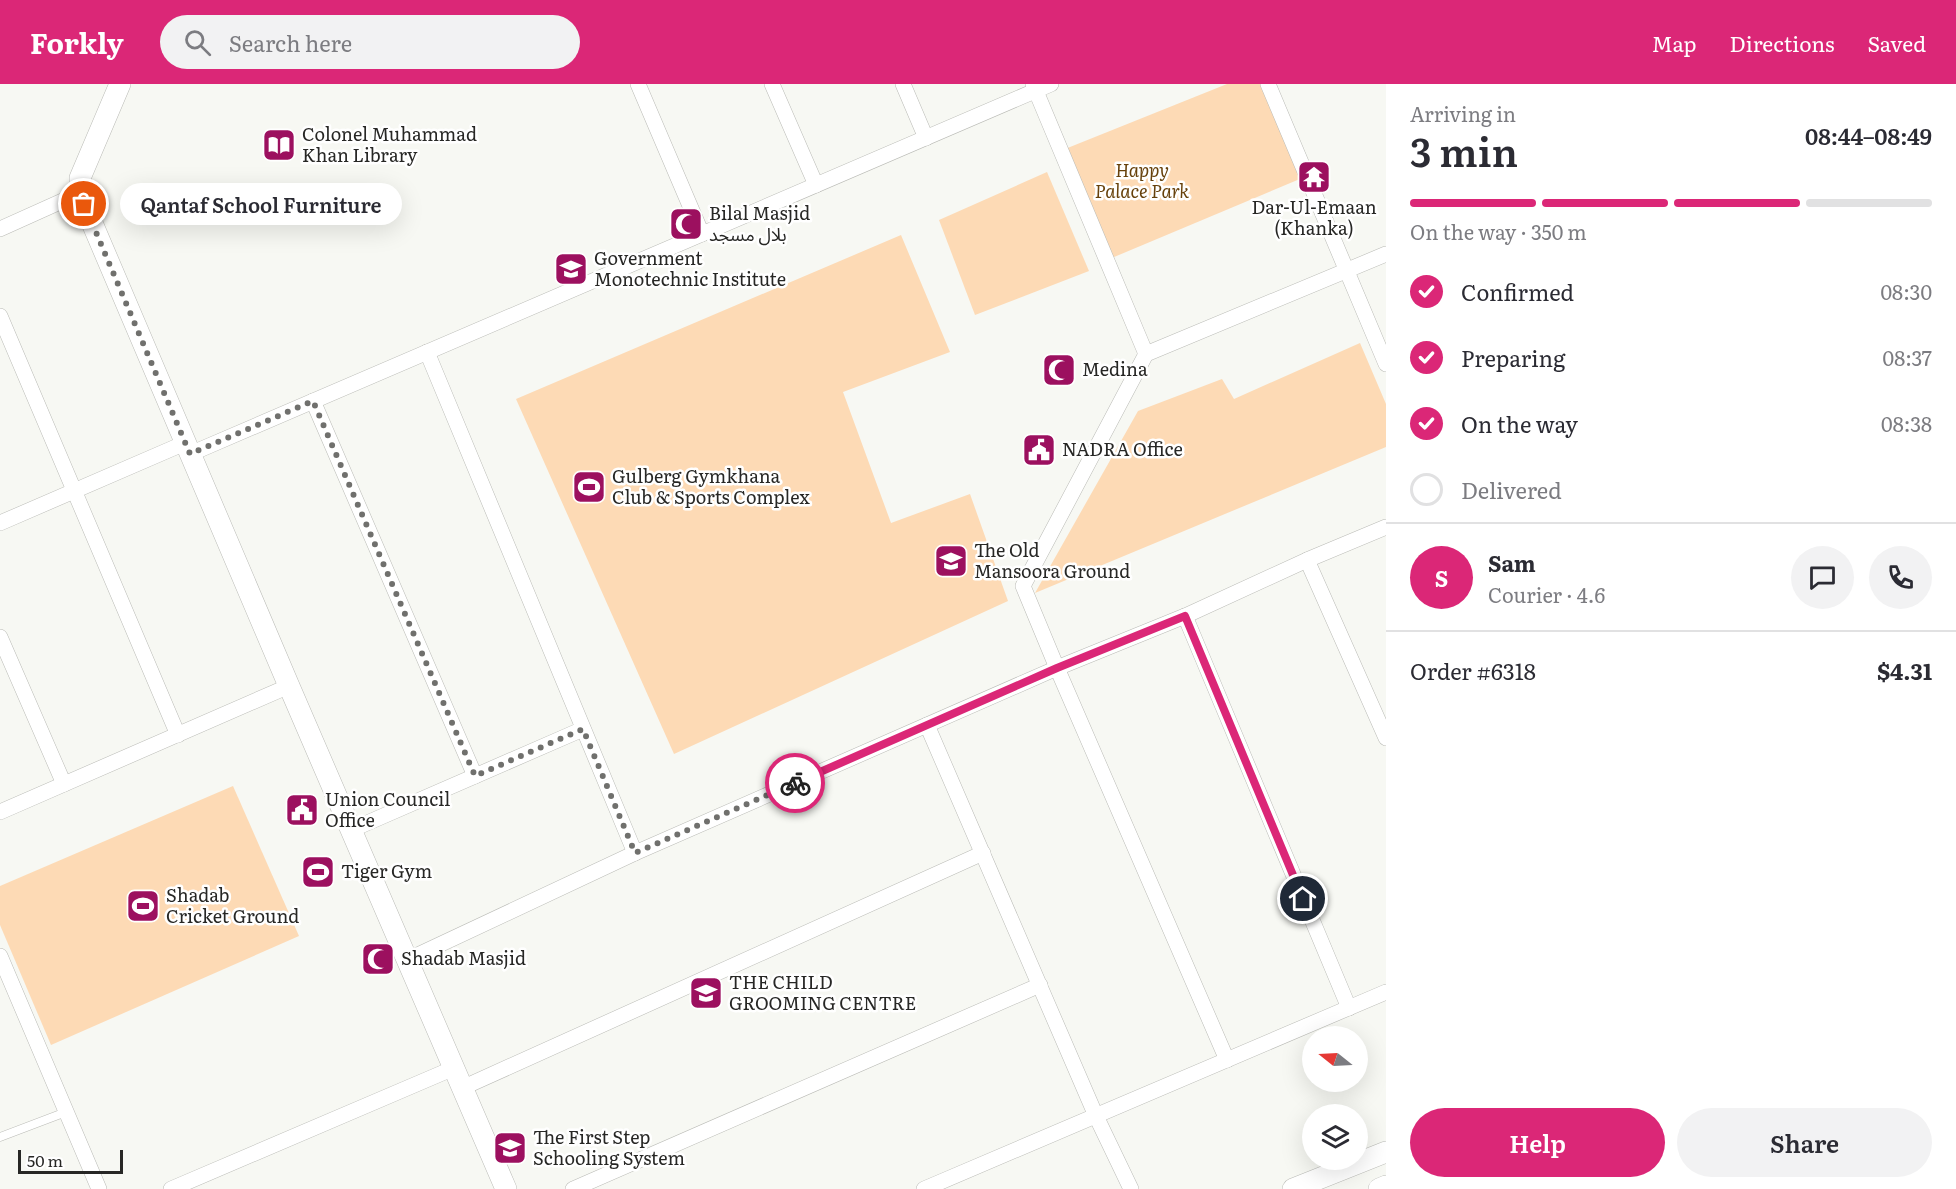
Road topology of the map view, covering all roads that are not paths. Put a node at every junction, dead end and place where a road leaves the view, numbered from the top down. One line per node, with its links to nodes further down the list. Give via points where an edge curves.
1 (120, 84): 10 (street, via 80,178)
2 (638, 84): 12 (street)
3 (772, 84): 9 (street)
4 (903, 84): 8 (street)
5 (1051, 84): 7 (street)
6 (1268, 84): 14 (street)
7 (1035, 87): 8 (street); 17 (street)
8 (926, 138): 9 (street)
9 (816, 185): 12 (street)
10 (80, 193): 11 (street); 20 (street)
11 (0, 229)
12 (702, 234): 16 (street)
13 (1386, 255): 14 (street)
14 (1347, 272): 17 (street); 18 (street)
15 (0, 316): 21 (street)
16 (427, 352): 19 (street); 30 (street)
17 (1146, 354): 27 (street, via 1023,586)
18 (1386, 364)
19 (313, 401): 20 (street); 33 (street)
20 (188, 448): 21 (street); 28 (street)
21 (74, 492): 22 (street); 31 (street)
22 (0, 523)
23 (1386, 527): 24 (street)
24 (1307, 560): 25 (street); 32 (street)
25 (1185, 616): 27 (street); 43 (street)
26 (0, 637): 34 (street)
27 (1057, 668): 29 (street); 44 (street)
28 (289, 686): 31 (street); 36 (street)
29 (927, 725): 37 (street); 38 (street)
30 (583, 729): 33 (street); 37 (street)
31 (178, 735): 34 (street)
32 (1386, 738)
33 (475, 776): 36 (street)
34 (63, 784): 35 (street)
35 (0, 812)
36 (351, 830): 40 (street)
37 (635, 853): 40 (street)
38 (983, 853): 41 (street); 45 (street)
39 (0, 956): 46 (street)
40 (407, 960): 45 (street)
41 (1040, 985): 47 (street); 54 (street)
42 (1386, 992): 43 (street)
43 (1349, 1008): 44 (street)
44 (1227, 1060): 47 (street)
45 (458, 1078): 52 (street); 53 (street)
46 (66, 1112): 48 (lane); 51 (street)
47 (1096, 1116): 55 (street); 56 (street)
48 (0, 1137)
49 (1386, 1152): 57 (street)
50 (1386, 1186): 58 (street)
51 (99, 1189)
52 (171, 1189)
53 (506, 1189)
54 (573, 1189)
55 (924, 1189)
56 (1131, 1189)
57 (1293, 1189)
58 (1380, 1189)

